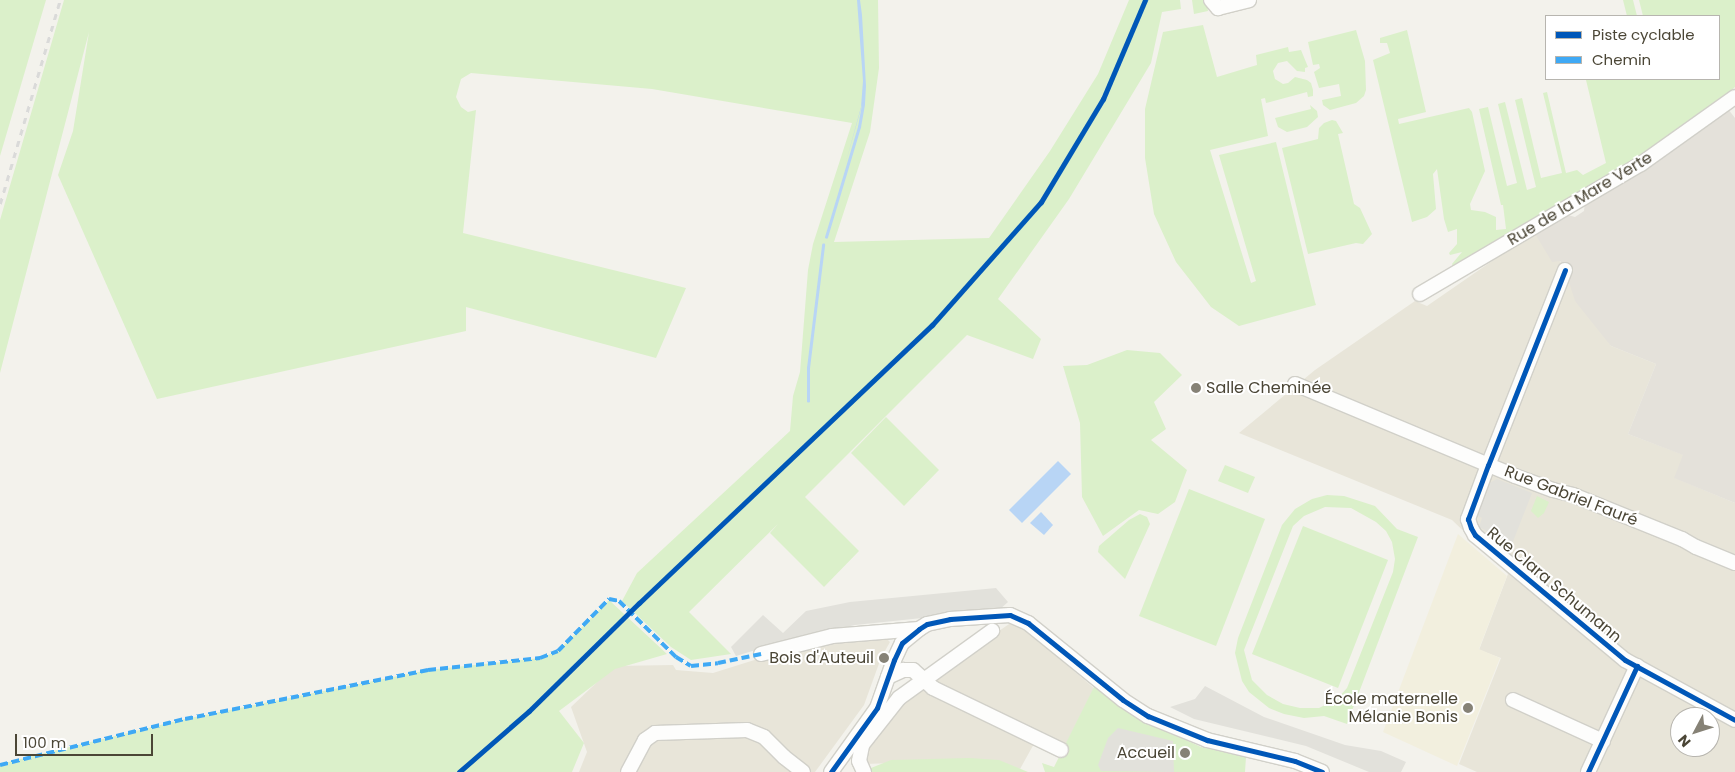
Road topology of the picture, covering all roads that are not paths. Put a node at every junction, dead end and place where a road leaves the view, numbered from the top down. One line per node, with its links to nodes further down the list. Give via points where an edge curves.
1 (1211, 0): 2 (street, via 1218,8)
2 (1249, 0)
3 (1735, 97): 5 (street, Rue de la Mare Verte, via 1641,164)
4 (1565, 270): 7 (street, Rue Clara Schumann)
5 (1420, 294)
6 (1295, 384): 7 (street, Rue Gabriel Fauré)
7 (1488, 465): 8 (street, Rue Gabriel Fauré, via 1591,502); 13 (street, Rue Clara Schumann, via 1468,519 1475,535 1625,660)
8 (1735, 563)
9 (919, 629): 11 (street); 12 (street, via 832,636); 25 (street, via 950,619 1019,618 1148,716 1207,740 1295,761)
10 (992, 631): 16 (street)
11 (902, 643): 14 (street); 15 (street)
12 (761, 654)
13 (1637, 666): 18 (street, Rue Clara Schumann); 19 (street)
14 (913, 670): 15 (street, via 903,670); 16 (street)
15 (888, 677): 23 (street, via 877,708)
16 (923, 681): 20 (street); 24 (street, via 900,698 862,745 859,761)
17 (1513, 700): 19 (street)
18 (1735, 720)
19 (1603, 741): 26 (street)
20 (1061, 750)
21 (628, 772): 22 (street, via 644,740 655,733 746,730 764,737)
22 (803, 772)
23 (831, 772)
24 (864, 772)
25 (1322, 772)
26 (1588, 772)

